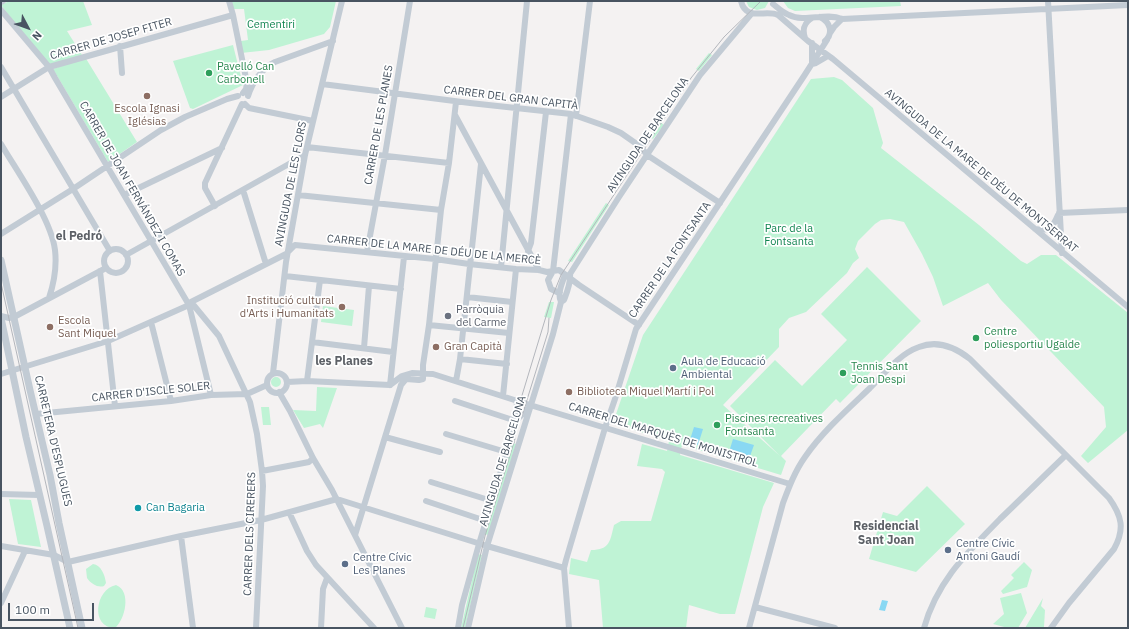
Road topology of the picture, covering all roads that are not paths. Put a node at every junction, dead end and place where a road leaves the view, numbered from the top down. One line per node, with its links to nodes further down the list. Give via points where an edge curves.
1 (229, 1): 14 (street)
2 (342, 1): 20 (street, AVINGUDA DE LES FLORS)
3 (410, 1): 31 (street, CARRER DE LES PLANES)
4 (527, 1): 36 (street)
5 (590, 1): 39 (street)
6 (741, 1): 13 (street)
7 (1048, 1): 10 (street)
8 (774, 2): 12 (street); 16 (street, via 790,16)
9 (1128, 5): 10 (street)
10 (1048, 9): 17 (street); 61 (street)
11 (1, 10): 27 (street, CARRER DE JOAN FERNÁNDEZ I COMAS)
12 (764, 13): 13 (street); 19 (street, via 775,13)
13 (752, 14): 45 (street, AVINGUDA DE BARCELONA, via 700,75)
14 (233, 15): 22 (street, CARRER DE JOSEP FITER); 32 (street, via 247,83)
15 (820, 17): 16 (street); 17 (street); 18 (street, via 829,24)
16 (812, 18): 19 (street, via 804,26)
17 (842, 19): 18 (street, CARRER DE LA FONTSANTA)
18 (828, 37): 21 (street, via 822,43); 23 (street, CARRER DE LA FONTSANTA)
19 (805, 38): 21 (street)
20 (333, 41): 29 (street, AVINGUDA DE LES FLORS); 32 (street, via 271,64)
21 (813, 43): 23 (street); 25 (street)
22 (120, 46): 27 (street, CARRER DE JOSEP FITER); 28 (street)
23 (821, 50): 24 (street, AVINGUDA DE LA MARE DE DÉU DE MONTSERRAT); 25 (street, CARRER DE LA FONTSANTA)
24 (828, 56): 25 (street, CARRER DE LA FONTSANTA); 62 (street, AVINGUDA DE LA MARE DE DÉU DE MONTSERRAT)
25 (812, 64): 54 (street, CARRER DE LA FONTSANTA)
26 (1, 67): 30 (street)
27 (49, 67): 30 (street, CARRER DE JOSEP FITER); 49 (street, CARRER DE JOAN FERNÁNDEZ I COMAS)
28 (122, 73)
29 (322, 84): 31 (street, CARRER DEL GRAN CAPITÀ); 40 (street, AVINGUDA DE LES FLORS)
30 (14, 89): 33 (street, CARRER DE JOSEP FITER); 50 (street)
31 (395, 93): 34 (street, CARRER DEL GRAN CAPITÀ); 46 (street, CARRER DE LES PLANES)
32 (243, 95): 35 (street, via 248,102); 35 (street, via 238,101); 49 (street, via 227,99 173,123)
33 (1, 97)
34 (456, 102): 36 (street, CARRER DEL GRAN CAPITÀ); 38 (street)
35 (244, 104): 40 (street, via 249,108); 43 (street)
36 (517, 108): 37 (street, CARRER DEL GRAN CAPITÀ); 57 (street)
37 (546, 112): 39 (street, CARRER DEL GRAN CAPITÀ); 67 (street)
38 (455, 114): 47 (street); 48 (street)
39 (574, 115): 45 (street, CARRER DEL GRAN CAPITÀ, via 621,133 641,147); 80 (street)
40 (313, 121): 42 (street, AVINGUDA DE LES FLORS)
41 (1, 144): 58 (street)
42 (307, 147): 44 (street, AVINGUDA DE LES FLORS); 46 (street)
43 (222, 148): 52 (street); 56 (street, via 205,186)
44 (305, 155): 51 (street); 53 (street, AVINGUDA DE LES FLORS)
45 (647, 155): 54 (street, CARRER DEL GRAN CAPITÀ); 82 (street, AVINGUDA DE BARCELONA)
46 (385, 156): 47 (street); 55 (street, CARRER DE LES PLANES)
47 (449, 163): 59 (street)
48 (481, 164): 57 (street); 75 (street)
49 (107, 166): 50 (street); 52 (street, CARRER DE JOAN FERNÁNDEZ I COMAS)
50 (73, 189): 58 (street); 65 (street)
51 (243, 190): 56 (street); 74 (street)
52 (124, 195): 64 (street, CARRER DE JOAN FERNÁNDEZ I COMAS)
53 (298, 196): 55 (street); 66 (street, AVINGUDA DE LES FLORS)
54 (720, 203): 98 (street, CARRER DE LA FONTSANTA)
55 (375, 204): 59 (street); 68 (street, CARRER DE LES PLANES)
56 (215, 206): 64 (street)
57 (506, 208): 67 (street); 76 (street)
58 (40, 210): 63 (street); 89 (street, via 50,231 55,251 54,282)
59 (441, 210): 72 (street)
60 (1128, 210): 61 (street)
61 (1059, 213): 62 (street, via 1049,228); 69 (street)
62 (1034, 228): 69 (street, AVINGUDA DE LA MARE DE DÉU DE MONTSERRAT)
63 (1, 234)
64 (151, 241): 70 (street); 92 (street, CARRER DE JOAN FERNÁNDEZ I COMAS)
65 (110, 251): 70 (street, via 118,249); 78 (street, via 104,258)
66 (289, 251): 68 (street, CARRER DE LA MARE DE DÉU DE LA MERCÈ, via 295,245); 74 (street); 81 (street, AVINGUDA DE LES FLORS)
67 (528, 251): 79 (street)
68 (367, 252): 71 (street, CARRER DE LA MARE DE DÉU DE LA MERCÈ)
69 (1062, 253): 93 (street, AVINGUDA DE LA MARE DE DÉU DE MONTSERRAT)
70 (126, 255): 78 (street, via 128,265 121,273 114,274)
71 (404, 257): 72 (street, CARRER DE LA MARE DE DÉU DE LA MERCÈ); 85 (street)
72 (435, 259): 75 (street, CARRER DE LA MARE DE DÉU DE LA MERCÈ); 97 (street)
73 (1, 260): 95 (street, CARRETERA D'ESPLUGUES)
74 (266, 264): 92 (street)
75 (469, 264): 76 (street, CARRER DE LA MARE DE DÉU DE LA MERCÈ); 88 (street)
76 (501, 267): 77 (street, CARRER DE LA MARE DE DÉU DE LA MERCÈ)
77 (516, 269): 79 (street, CARRER DE LA MARE DE DÉU DE LA MERCÈ); 90 (street)
78 (103, 270): 89 (street); 101 (street)
79 (539, 270): 80 (street, CARRER DE LA MARE DE DÉU DE LA MERCÈ)
80 (553, 271): 82 (street, CARRER DE LA MARE DE DÉU DE LA MERCÈ, via 559,270); 87 (street, via 549,284 551,289)
81 (285, 276): 83 (street); 109 (street, AVINGUDA DE LES FLORS)
82 (568, 276): 86 (street, AVINGUDA DE BARCELONA); 87 (street, AVINGUDA DE BARCELONA); 98 (street, CARRER DE LA MARE DE DÉU DE LA MERCÈ)
83 (320, 280): 84 (street); 102 (street)
84 (370, 286): 85 (street); 103 (street)
85 (401, 289): 104 (street)
86 (568, 289): 87 (street); 91 (street, AVINGUDA DE BARCELONA)
87 (560, 292): 91 (street, AVINGUDA DE BARCELONA)
88 (466, 297): 90 (street); 99 (street)
89 (48, 298): 95 (street)
90 (512, 302): 100 (street)
91 (561, 302): 124 (street, AVINGUDA DE BARCELONA)
92 (190, 304): 96 (street); 118 (street, CARRER DELS CIRERERS, via 219,336); 119 (street, CARRER DE JOAN FERNÁNDEZ I COMAS)
93 (1128, 307)
94 (1, 317): 95 (street); 108 (street)
95 (14, 317): 107 (street, CARRETERA D'ESPLUGUES)
96 (151, 322): 101 (street); 121 (street)
97 (429, 325): 99 (street); 111 (street)
98 (639, 325): 128 (street, CARRER DE LA FONTSANTA)
99 (463, 328): 100 (street); 105 (street)
100 (509, 333): 106 (street)
101 (108, 341): 107 (street); 125 (street)
102 (312, 342): 103 (street); 112 (street)
103 (364, 348): 104 (street)
104 (393, 352): 116 (street)
105 (460, 359): 106 (street); 114 (street)
106 (507, 364): 120 (street)
107 (25, 367): 108 (street); 126 (street, CARRETERA D'ESPLUGUES)
108 (13, 371): 110 (street); 139 (street)
109 (273, 373): 113 (street, via 283,375); 115 (street)
110 (1, 374)
111 (423, 376): 114 (street, CARRER DEL MARQUÈS DE MONISTROL, via 436,375); 116 (street, via 412,373 402,376); 130 (street, via 419,380 406,379 401,385)
112 (307, 381): 113 (street); 116 (street)
113 (286, 382): 117 (street, via 284,389)
114 (456, 382): 120 (street, CARRER DEL MARQUÈS DE MONISTROL)
115 (267, 385): 117 (street, via 271,391); 118 (street, CARRER D'ISCLE SOLER)
116 (390, 385)
117 (279, 392): 134 (street)
118 (247, 394): 119 (street, CARRER D'ISCLE SOLER); 135 (street, CARRER DELS CIRERERS, via 257,434)
119 (211, 395): 121 (street, CARRER D'ISCLE SOLER)
120 (503, 396): 123 (street, CARRER DEL MARQUÈS DE MONISTROL)
121 (171, 401): 125 (street, CARRER D'ISCLE SOLER)
122 (455, 401): 127 (street)
123 (517, 401): 124 (street, CARRER DEL MARQUÈS DE MONISTROL); 127 (street, AVINGUDA DE BARCELONA)
124 (530, 405): 127 (street); 128 (street, CARRER DEL MARQUÈS DE MONISTROL); 151 (street, AVINGUDA DE BARCELONA)
125 (115, 406): 126 (street, CARRER D'ISCLE SOLER)
126 (36, 414): 154 (street, CARRETERA D'ESPLUGUES)
127 (516, 421): 132 (street, AVINGUDA DE BARCELONA)
128 (605, 428): 137 (street, CARRER DEL MARQUÈS DE MONISTROL); 155 (street, CARRER DE LA FONTSANTA)
129 (446, 434): 132 (street)
130 (385, 437): 131 (street); 143 (street)
131 (440, 452)
132 (506, 452): 142 (street, AVINGUDA DE BARCELONA)
133 (1066, 454): 137 (street, via 970,358 953,348 936,344 909,352 883,374 814,446); 171 (street, via 960,561 940,588); 172 (street, via 1109,498 1118,510 1121,524 1119,539 1114,549)
134 (313, 458): 135 (street, via 309,462); 140 (street)
135 (262, 471): 145 (street, CARRER DELS CIRERERS)
136 (431, 482): 142 (street)
137 (790, 484): 158 (street)
138 (1, 494): 139 (street)
139 (39, 494): 153 (street)
140 (337, 499): 143 (street); 144 (street); 147 (street)
141 (426, 501): 146 (street)
142 (492, 501): 146 (street, AVINGUDA DE BARCELONA)
143 (363, 507): 147 (street); 149 (street)
144 (289, 512): 145 (street); 156 (street, via 307,551)
145 (261, 520): 148 (street); 162 (street, CARRER DELS CIRERERS)
146 (486, 521): 149 (street, AVINGUDA DE BARCELONA)
147 (355, 534): 165 (street)
148 (181, 536): 154 (street); 161 (street)
149 (479, 544): 151 (street); 166 (street, AVINGUDA DE BARCELONA)
150 (1, 546): 152 (street)
151 (487, 546): 155 (street); 167 (street, AVINGUDA DE BARCELONA)
152 (25, 551): 153 (street); 157 (street)
153 (54, 556): 154 (street); 159 (street)
154 (68, 562): 160 (street, CARRETERA D'ESPLUGUES)
155 (564, 568): 168 (street, CARRER DE LA FONTSANTA)
156 (327, 578): 163 (street, via 323,589); 164 (street)
157 (1, 603)
158 (755, 607): 169 (street); 170 (street)
159 (70, 628)
160 (82, 628)
161 (193, 628)
162 (256, 628)
163 (321, 628)
164 (374, 628)
165 (402, 628)
166 (458, 628)
167 (468, 628)
168 (569, 628)
169 (749, 628)
170 (834, 628)
171 (924, 628)
172 (1051, 628)

